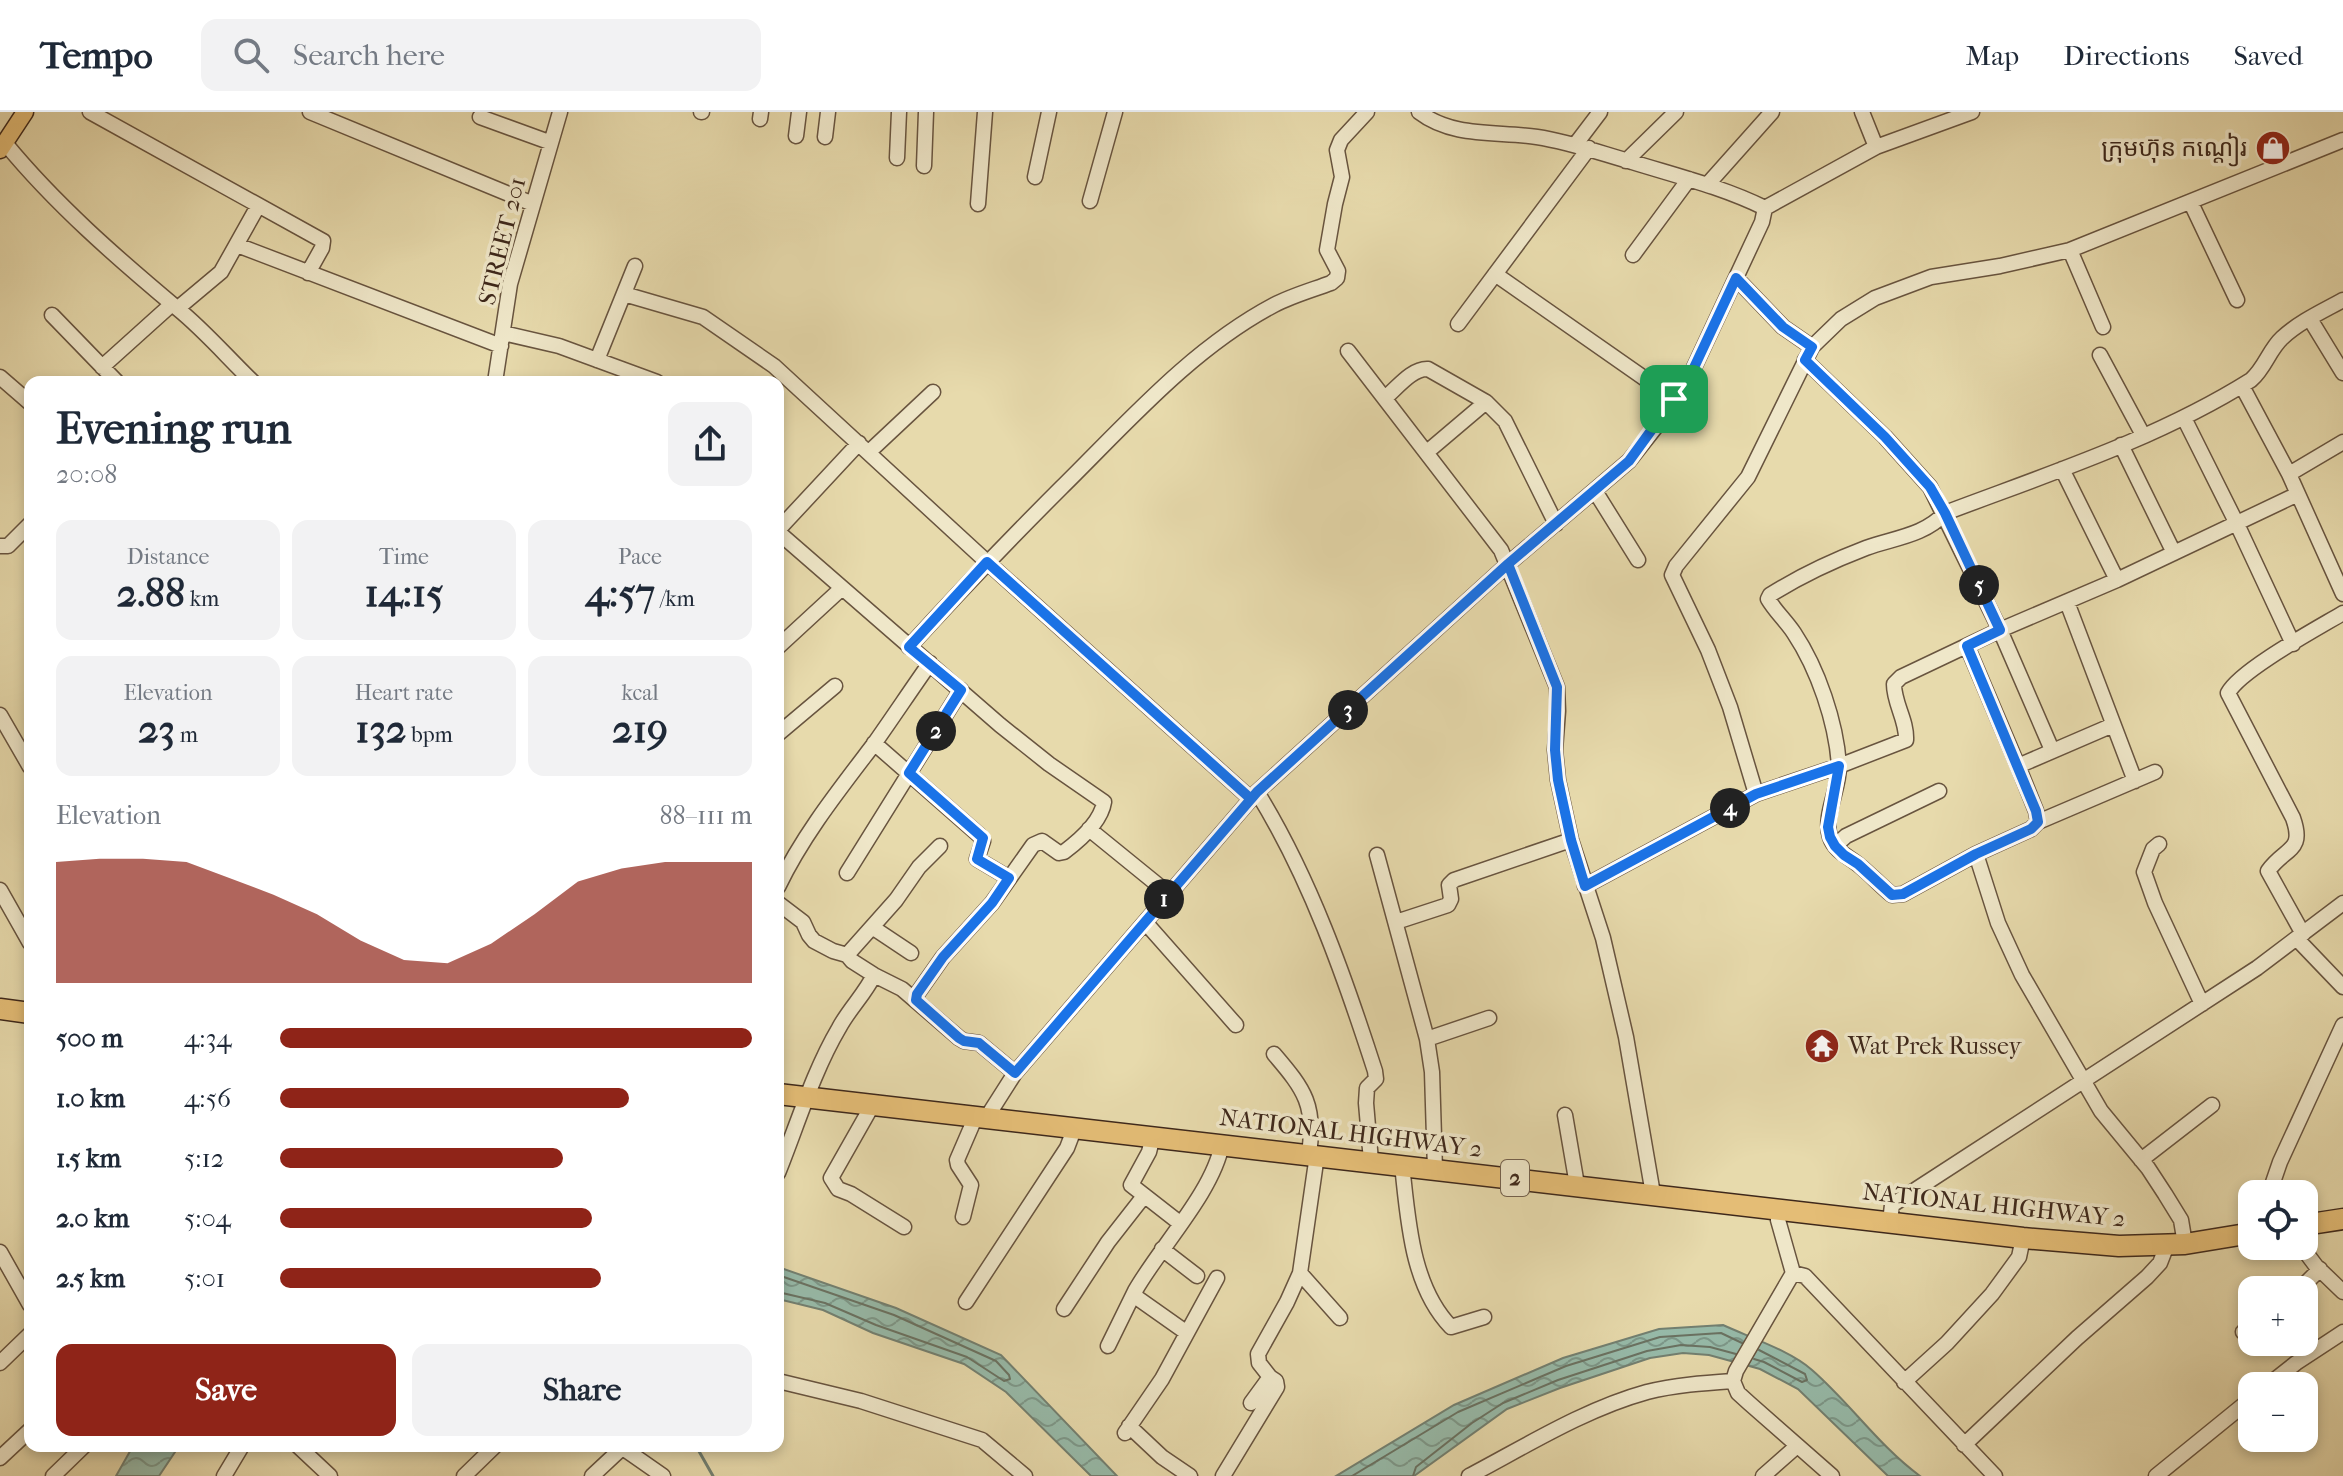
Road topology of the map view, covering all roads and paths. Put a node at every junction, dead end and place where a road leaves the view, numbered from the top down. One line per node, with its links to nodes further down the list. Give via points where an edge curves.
1 (25, 112): 24 (main road)
2 (90, 112): 37 (street)
3 (310, 112): 35 (street)
4 (560, 112): 23 (street, STREET 201)
5 (799, 112): 20 (street)
6 (828, 112): 21 (street)
7 (899, 112): 27 (street)
8 (926, 112): 29 (street)
9 (985, 112): 36 (street)
10 (1049, 112): 30 (street)
11 (1115, 112): 33 (street)
12 (1367, 112): 91 (street, via 1337,150 1342,177 1327,250 1337,278 1277,303 1226,335 1172,379)
13 (1419, 112): 25 (street, via 1453,129)
14 (1600, 112): 25 (street)
15 (1676, 112): 28 (street)
16 (1772, 112): 32 (street)
17 (1862, 112): 26 (street)
18 (1972, 112): 26 (street)
19 (480, 117): 23 (street)
20 (796, 136)
21 (825, 137)
22 (2343, 140): 34 (street)
23 (549, 142): 35 (street, STREET 201)
24 (2, 146): 49 (street)
25 (1582, 146): 28 (street); 44 (street)
26 (1876, 147): 38 (street)
27 (897, 158)
28 (1626, 161): 31 (street)
29 (924, 166)
30 (1035, 177)
31 (1689, 179): 32 (street); 41 (street)
32 (1707, 185): 38 (street)
33 (1090, 201)
34 (2191, 203): 40 (street); 47 (street)
35 (533, 204): 54 (street, STREET 201, via 510,284)
36 (978, 204)
37 (258, 206): 39 (street); 43 (street, via 323,241)
38 (1765, 208): 45 (street)
39 (237, 245): 43 (street); 49 (street, via 221,272)
40 (2070, 250): 53 (street); 56 (street, via 1931,277 1875,298 1841,319)
41 (1633, 255)
42 (635, 266): 46 (street)
43 (308, 273): 54 (street)
44 (1495, 274): 52 (street); 70 (street)
45 (1736, 278): 56 (street); 70 (street)
46 (624, 294): 58 (street); 76 (street, via 703,317 724,330 774,366)
47 (2237, 300)
48 (2343, 300): 51 (street)
49 (175, 306): 59 (street); 62 (street)
50 (52, 315): 59 (street)
51 (2310, 319): 60 (street); 66 (street, via 2282,337 2257,374)
52 (1458, 324)
53 (2103, 327)
54 (502, 339): 58 (street, via 559,346); 63 (street, STREET 201)
55 (1348, 351): 69 (street)
56 (1808, 354): 82 (street, via 1930,487); 118 (street, via 1748,477 1672,575 1730,707)
57 (2100, 355): 73 (street)
58 (597, 360): 64 (street)
59 (102, 367): 61 (street)
60 (2342, 368)
61 (109, 376)
62 (247, 376)
63 (496, 376)
64 (632, 376)
65 (0, 377): 68 (street)
66 (2242, 386): 72 (street); 79 (street)
67 (933, 392): 76 (street)
68 (24, 398)
69 (1385, 398): 71 (street, via 1421,368); 77 (street)
70 (1674, 399): 80 (street, via 1629,461)
71 (1486, 402): 77 (street); 83 (street, via 1505,421)
72 (2184, 418): 73 (street); 84 (street)
73 (2143, 435): 75 (street)
74 (2343, 442): 79 (street)
75 (2121, 445): 78 (street); 89 (street)
76 (864, 448): 85 (street); 91 (street)
77 (1427, 452): 92 (street)
78 (2062, 469): 82 (street); 93 (street)
79 (2289, 474): 81 (street)
80 (1595, 491): 83 (street); 90 (street)
81 (2298, 494): 84 (street); 95 (street)
82 (1945, 513): 98 (street); 112 (street, via 1915,533 1818,568 1768,599 1803,647 1821,685)
83 (1556, 524): 92 (street)
84 (2237, 524): 89 (street); 100 (street)
85 (784, 525)
86 (24, 530): 88 (street, via 8,546)
87 (784, 536): 94 (street)
88 (0, 546)
89 (2174, 553): 93 (street)
90 (1638, 560)
91 (987, 562): 102 (street); 119 (street)
92 (1508, 564): 119 (street); 122 (street, via 1557,687 1555,750)
93 (2117, 580): 96 (street)
94 (842, 588): 99 (street); 102 (street)
95 (2343, 594)
96 (2067, 602): 98 (street); 107 (street)
97 (2343, 613): 100 (street)
98 (2000, 630): 101 (street); 110 (street)
99 (784, 641)
100 (2293, 644): 141 (street, via 2251,670 2228,693 2299,834 2297,844 2268,871)
101 (1967, 646): 112 (street, via 1894,684 1906,740); 113 (street)
102 (909, 647): 103 (street)
103 (930, 663): 105 (street); 109 (street)
104 (835, 686): 108 (street)
105 (961, 690): 115 (street); 121 (street, via 1104,802)
106 (2, 723): 111 (street)
107 (2113, 725): 110 (street); 116 (street)
108 (784, 729)
109 (874, 743): 115 (street); 129 (street)
110 (2052, 750): 113 (street)
111 (24, 758)
112 (1839, 766): 118 (street); 125 (street, via 1828,827)
113 (2018, 766): 120 (street)
114 (2155, 772): 116 (street)
115 (909, 773): 128 (street); 130 (street, via 983,838 977,859)
116 (2135, 781): 120 (street)
117 (1939, 791): 125 (street)
118 (1756, 794): 131 (street)
119 (1254, 795): 133 (street); 169 (street, via 1298,868 1375,1071 1376,1079 1366,1089)
120 (2038, 822): 126 (street)
121 (1089, 829): 130 (street, via 1059,853 1037,842); 133 (street)
122 (1571, 840): 131 (street); 138 (street, via 1454,880 1448,905)
123 (2159, 844): 147 (street, via 2144,872)
124 (940, 846): 139 (street)
125 (1835, 846): 126 (street, via 1897,896)
126 (1976, 854): 156 (street, via 2022,975)
127 (1377, 855): 138 (street)
128 (847, 873)
129 (784, 874)
130 (1009, 878): 146 (street, via 943,957)
131 (1585, 886): 174 (street, via 1626,1037)
132 (0, 890): 136 (street)
133 (1169, 894): 137 (street)
134 (2343, 903): 141 (street)
135 (784, 908): 143 (street, via 803,922 814,941)
136 (6, 914): 140 (street)
137 (1145, 922): 151 (street); 155 (street)
138 (1396, 922): 153 (street)
139 (872, 927): 142 (street); 143 (street)
140 (24, 936)
141 (2300, 936): 145 (street); 147 (street)
142 (911, 953)
143 (847, 955): 144 (street)
144 (874, 975): 146 (street); 158 (street, via 838,1029)
145 (2343, 987)
146 (916, 1000): 155 (street, via 959,1038 979,1043)
147 (2202, 1004): 156 (street)
148 (0, 1009): 149 (highway)
149 (24, 1012)
150 (1489, 1018): 153 (street)
151 (1236, 1025)
152 (2343, 1025): 172 (street)
153 (1427, 1039): 171 (street)
154 (1274, 1054): 166 (street, via 1302,1087)
155 (1015, 1073): 162 (street)
156 (2083, 1082): 168 (street); 179 (street, via 1892,1205)
157 (784, 1095): 158 (highway, NATIONAL HIGHWAY 2 / 2)
158 (807, 1097): 159 (highway, NATIONAL HIGHWAY 2 / 2); 167 (street)
159 (873, 1104): 162 (highway, NATIONAL HIGHWAY 2 / 2); 182 (street, via 831,1178 838,1189)
160 (2212, 1105): 168 (street)
161 (1565, 1115): 173 (street)
162 (981, 1117): 163 (highway, NATIONAL HIGHWAY 2 / 2); 177 (street, via 957,1160 971,1185)
163 (1075, 1127): 164 (highway, NATIONAL HIGHWAY 2 / 2); 199 (street, via 1067,1148)
164 (1153, 1136): 165 (highway, NATIONAL HIGHWAY 2 / 2); 175 (street, via 1131,1185)
165 (1222, 1144): 166 (highway, NATIONAL HIGHWAY 2 / 2); 181 (street, via 1219,1162)
166 (1313, 1155): 169 (highway, NATIONAL HIGHWAY 2 / 2); 190 (street)
167 (784, 1157)
168 (2141, 1160): 185 (street, via 2181,1220)
169 (1371, 1161): 170 (highway, NATIONAL HIGHWAY 2 / 2)
170 (1402, 1165): 171 (highway, NATIONAL HIGHWAY 2 / 2); 201 (street, via 1408,1226 1428,1294 1451,1327)
171 (1435, 1170): 173 (highway, NATIONAL HIGHWAY 2 / 2)
172 (2274, 1180)
173 (1577, 1185): 174 (highway, NATIONAL HIGHWAY 2 / 2)
174 (1653, 1194): 176 (highway, NATIONAL HIGHWAY 2 / 2)
175 (1144, 1196): 181 (street); 200 (street)
176 (1779, 1209): 179 (highway, NATIONAL HIGHWAY 2 / 2); 191 (street)
177 (963, 1217)
178 (2343, 1219): 180 (highway)
179 (1890, 1221): 184 (highway, NATIONAL HIGHWAY 2 / 2)
180 (2318, 1223)
181 (1181, 1224): 186 (street)
182 (904, 1227)
183 (2238, 1235): 185 (highway, NATIONAL HIGHWAY 2 / 2)
184 (2023, 1238): 185 (highway, NATIONAL HIGHWAY 2 / 2, via 2119,1246); 212 (street, via 2019,1257 1992,1294)
185 (2176, 1244): 216 (street)
186 (1162, 1249): 193 (street); 196 (street)
187 (0, 1252): 192 (street)
188 (2313, 1260): 189 (street)
189 (2320, 1269): 194 (street); 197 (street)
190 (1300, 1273): 202 (street); 210 (street, via 1258,1354)
191 (1793, 1273): 209 (street); 212 (street, via 1805,1276)
192 (5, 1276): 198 (street)
193 (1197, 1276)
194 (2313, 1276)
195 (1217, 1278): 204 (street)
196 (1135, 1291): 204 (street, via 1136,1297); 206 (street)
197 (2343, 1292)
198 (24, 1298)
199 (966, 1302)
200 (1064, 1309)
201 (1484, 1317)
202 (1340, 1318)
203 (2343, 1332): 208 (street)
204 (1187, 1333): 232 (street, via 1127,1430)
205 (24, 1340): 207 (street)
206 (1108, 1346)
207 (0, 1363)
208 (2285, 1372)
209 (1734, 1376): 217 (street, via 1738,1393); 234 (street, via 1646,1393 1597,1411)
210 (1270, 1377): 213 (street); 233 (street, via 1277,1387)
211 (784, 1382): 231 (street, via 982,1440)
212 (1904, 1382): 216 (street)
213 (1251, 1403)
214 (2238, 1409): 238 (street)
215 (24, 1436): 224 (street)
216 (1964, 1445): 237 (street)
217 (1797, 1446): 235 (street); 236 (street)
218 (78, 1452): 225 (street)
219 (238, 1452): 226 (street)
220 (304, 1452): 227 (street)
221 (489, 1452): 228 (street)
222 (616, 1452): 229 (street)
223 (628, 1452): 230 (street)
224 (0, 1458)
225 (53, 1476)
226 (224, 1476)
227 (330, 1476)
228 (464, 1476)
229 (592, 1476)
230 (662, 1476)
231 (1025, 1476)
232 (1190, 1476)
233 (1223, 1476)
234 (1469, 1476)
235 (1763, 1476)
236 (1832, 1476)
237 (1995, 1476)
238 (2156, 1476)

